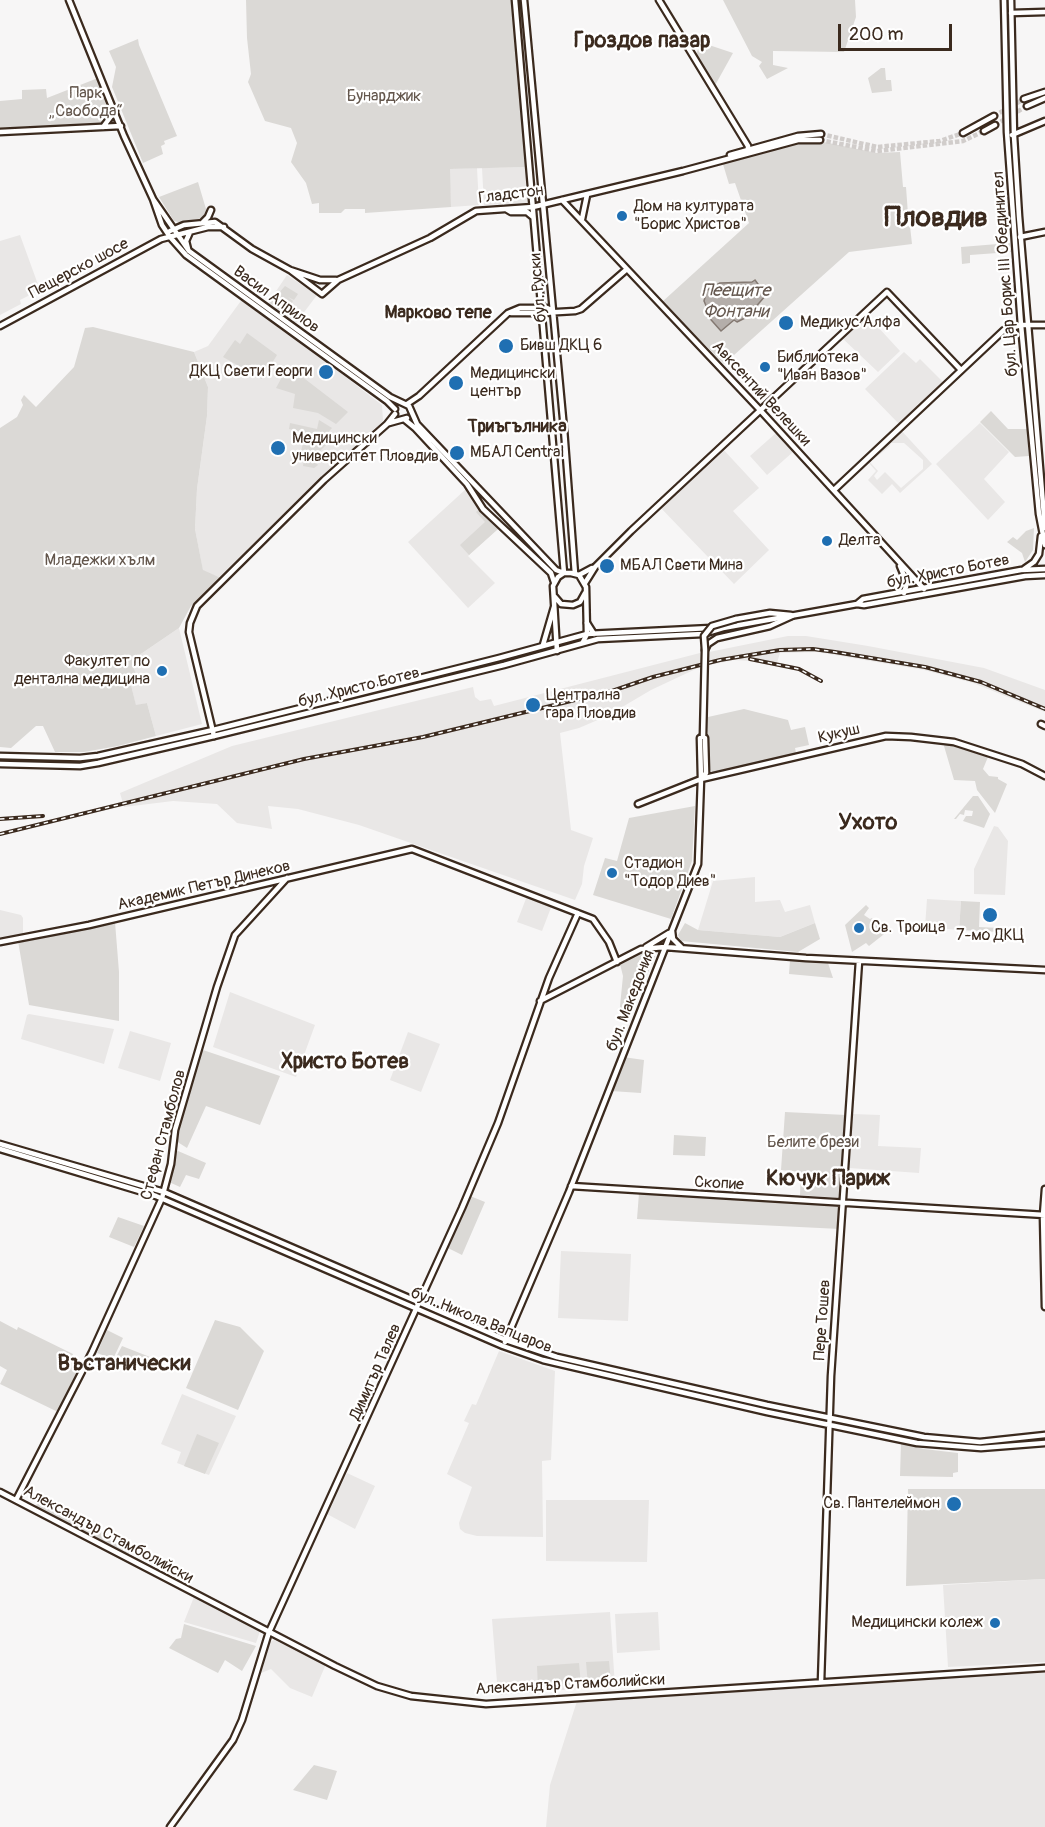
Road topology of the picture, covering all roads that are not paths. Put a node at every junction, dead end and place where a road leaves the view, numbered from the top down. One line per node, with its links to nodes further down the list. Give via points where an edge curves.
1 (69, 0): 13 (street, Васил Априлов)
2 (515, 0): 32 (street, бул. Руски)
3 (524, 0): 31 (street, бул. Руски)
4 (659, 0): 23 (street)
5 (1004, 0): 21 (street, бул. Цар Борис III Обединител)
6 (1011, 0): 8 (street, бул. Цар Борис III Обединител)
7 (1045, 12): 8 (street)
8 (1011, 13): 24 (street, бул. Цар Борис III Обединител)
9 (1045, 92): 11 (street)
10 (1045, 98): 12 (street)
11 (1024, 99)
12 (1026, 106)
13 (115, 111): 17 (street, Васил Априлов); 18 (street)
14 (994, 116): 22 (street)
15 (1045, 121): 24 (street)
16 (995, 125): 19 (street)
17 (121, 126): 18 (street); 41 (street, Васил Априлов)
18 (104, 127): 20 (street)
19 (984, 131)
20 (0, 132)
21 (1007, 132): 24 (street); 51 (street, бул. Цар Борис III Обединител)
22 (963, 133)
23 (740, 135): 26 (street); 27 (street)
24 (1014, 135): 43 (street, бул. Цар Борис III Обединител)
25 (820, 137): 26 (street, Гладстон, via 806,134)
26 (749, 151): 27 (street, Гладстон); 28 (street, Гладстон)
27 (739, 152): 28 (street, Гладстон)
28 (719, 160): 29 (street, Гладстон)
29 (587, 195): 30 (street, Гладстон); 36 (street)
30 (562, 200): 31 (street, Гладстон); 36 (street, Авксентий Велешки)
31 (543, 205): 32 (street, Гладстон); 49 (street, бул. Руски)
32 (533, 207): 33 (street, Гладстон); 35 (street, бул. Руски)
33 (503, 208): 35 (street, via 527,212); 47 (street, Гладстон, via 476,210 430,238)
34 (211, 210): 37 (street)
35 (534, 218): 48 (street, бул. Руски)
36 (582, 219): 45 (street, Авксентий Велешки)
37 (203, 222): 38 (street, via 214,221); 41 (street)
38 (224, 227): 39 (street); 46 (street, via 252,249)
39 (190, 232): 42 (street); 44 (street, via 186,242)
40 (1045, 232): 43 (street)
41 (170, 233): 42 (street); 53 (street, Пещерско шосе); 59 (street, Васил Априлов, via 186,255 379,394)
42 (177, 235): 44 (street, Васил Априлов)
43 (1020, 237): 50 (street, бул. Цар Борис III Обединител)
44 (189, 251): 56 (street, Васил Априлов, via 390,397)
45 (627, 269): 49 (street, via 581,309); 57 (street, Авксентий Велешки)
46 (290, 270): 47 (street, via 328,282); 47 (street, Гладстон, via 322,294)
47 (338, 280)
48 (541, 310): 49 (street); 55 (street, via 508,313); 70 (street, бул. Руски)
49 (553, 311): 71 (street, бул. Руски)
50 (1028, 324): 51 (street); 52 (street); 63 (street, бул. Цар Борис III Обединител)
51 (1021, 325): 54 (street, via 1004,330); 64 (street, бул. Цар Борис III Обединител)
52 (1045, 325)
53 (0, 326)
54 (961, 370): 57 (street, via 887,292); 62 (street)
55 (419, 396): 56 (street); 58 (street)
56 (404, 403): 58 (street, Васил Априлов); 59 (street)
57 (760, 410): 62 (street, Авксентий Велешки); 67 (street)
58 (411, 411): 60 (street); 70 (street, via 417,424 556,570)
59 (395, 412): 60 (street, Васил Априлов); 61 (street)
60 (403, 419): 61 (street); 73 (street, via 467,484 483,509 533,553)
61 (387, 424): 92 (street, via 197,606 189,632)
62 (834, 490): 66 (street, Авксентий Велешки)
63 (1045, 528)
64 (1041, 534): 65 (street, бул. Цар Борис III Обединител); 69 (street, via 1039,554)
65 (1045, 544)
66 (897, 561): 75 (street, Авксентий Велешки); 77 (street, Авксентий Велешки, via 907,579)
67 (595, 567): 71 (street); 74 (street)
68 (1045, 569): 69 (street, бул. Христо Ботев)
69 (1021, 570): 75 (street, бул. Христо Ботев)
70 (564, 573): 71 (street); 73 (street)
71 (577, 574): 74 (street)
72 (1045, 575): 78 (street, бул. Христо Ботев)
73 (554, 582): 79 (street)
74 (585, 583): 76 (street)
75 (924, 589): 77 (street, бул. Христо Ботев); 78 (street, Авксентий Велешки)
76 (586, 592): 79 (street, via 580,602 569,606 561,604); 83 (street)
77 (904, 593): 80 (street, бул. Христо Ботев, via 863,599)
78 (928, 594): 80 (street, бул. Христо Ботев)
79 (554, 595): 81 (street)
80 (857, 604): 82 (street, бул. Христо Ботев)
81 (554, 607): 87 (street); 89 (street)
82 (794, 615): 84 (street, бул. Христо Ботев); 90 (street, via 770,626 713,639); 90 (street, бул. Македония, bridge, via 770,613 715,624 703,639)
83 (587, 623): 85 (street); 86 (street)
84 (723, 628): 86 (street, бул. Христо Ботев); 88 (street, бул. Христо Ботев, via 703,634)
85 (587, 634): 86 (street, бул. Христо Ботев); 87 (street, бул. Христо Ботев); 88 (street)
86 (594, 634)
87 (556, 642): 89 (street, бул. Христо Ботев); 91 (street)
88 (583, 642): 91 (street, бул. Христо Ботев)
89 (543, 645): 92 (street, бул. Христо Ботев)
90 (705, 650): 96 (street, бул. Македония, bridge)
91 (557, 651): 92 (street, бул. Христо Ботев)
92 (213, 734): 93 (street, бул. Христо Ботев, via 89,758); 94 (street, бул. Христо Ботев, via 87,765)
93 (0, 755)
94 (0, 764)
95 (1045, 776): 96 (street, Кукуш, via 1022,764 954,742 891,735)
96 (701, 778): 97 (street, Кукуш); 100 (street, бул. Македония, via 699,864)
97 (638, 804)
98 (287, 878): 99 (street, Академик Петър Динеков, via 412,849); 101 (street, Академик Петър Динеков); 115 (street, Стефан Стамболов, via 233,940 175,1130)
99 (578, 913): 106 (street, via 593,919 609,942); 108 (street, Димитър Талев)
100 (672, 931): 102 (street, бул. Македония); 103 (street, via 673,939); 104 (street)
101 (0, 942)
102 (665, 947): 103 (street); 104 (street); 111 (street, бул. Македония)
103 (682, 948): 105 (street)
104 (641, 949): 106 (street)
105 (860, 961): 107 (street); 116 (street, Пере Тошев)
106 (616, 962): 108 (street)
107 (1045, 970)
108 (540, 1001): 118 (street, Димитър Талев, via 487,1151)
109 (0, 1144): 115 (street, бул. Никола Вапцаров)
110 (0, 1149): 115 (street, бул. Никола Вапцаров)
111 (574, 1178): 112 (street, бул. Македония); 113 (street)
112 (571, 1186): 113 (street, Скопие); 121 (street, бул. Македония)
113 (580, 1188): 116 (street, Скопие)
114 (1045, 1189): 117 (street)
115 (163, 1195): 118 (street, бул. Никола Вапцаров); 120 (street, бул. Никола Вапцаров); 128 (street, Стефан Стамболов, via 93,1352)
116 (843, 1203): 117 (street, Скопие); 123 (street, Пере Тошев)
117 (1044, 1215): 119 (street)
118 (420, 1302): 120 (street, Димитър Талев); 121 (street, бул. Никола Вапцаров)
119 (1045, 1307)
120 (418, 1308): 122 (street, бул. Никола Вапцаров); 129 (street, Димитър Талев)
121 (506, 1340): 122 (street, бул. Македония); 123 (street, бул. Никола Вапцаров, via 557,1357)
122 (504, 1346): 124 (street, бул. Никола Вапцаров, via 549,1362)
123 (830, 1418): 124 (street, Пере Тошев); 125 (street, бул. Никола Вапцаров, via 951,1440 980,1442)
124 (830, 1425): 126 (street, бул. Никола Вапцаров, via 952,1448); 131 (street, Пере Тошев)
125 (1045, 1435)
126 (1045, 1443)
127 (0, 1492): 128 (street, Александър Стамболийски)
128 (16, 1500): 129 (street, Александър Стамболийски)
129 (269, 1632): 131 (street, Александър Стамболийски, via 377,1686 411,1696 486,1704); 132 (street, Димитър Талев, via 233,1740)
130 (1045, 1668): 131 (street, Александър Стамболийски)
131 (821, 1682)
132 (170, 1827)

